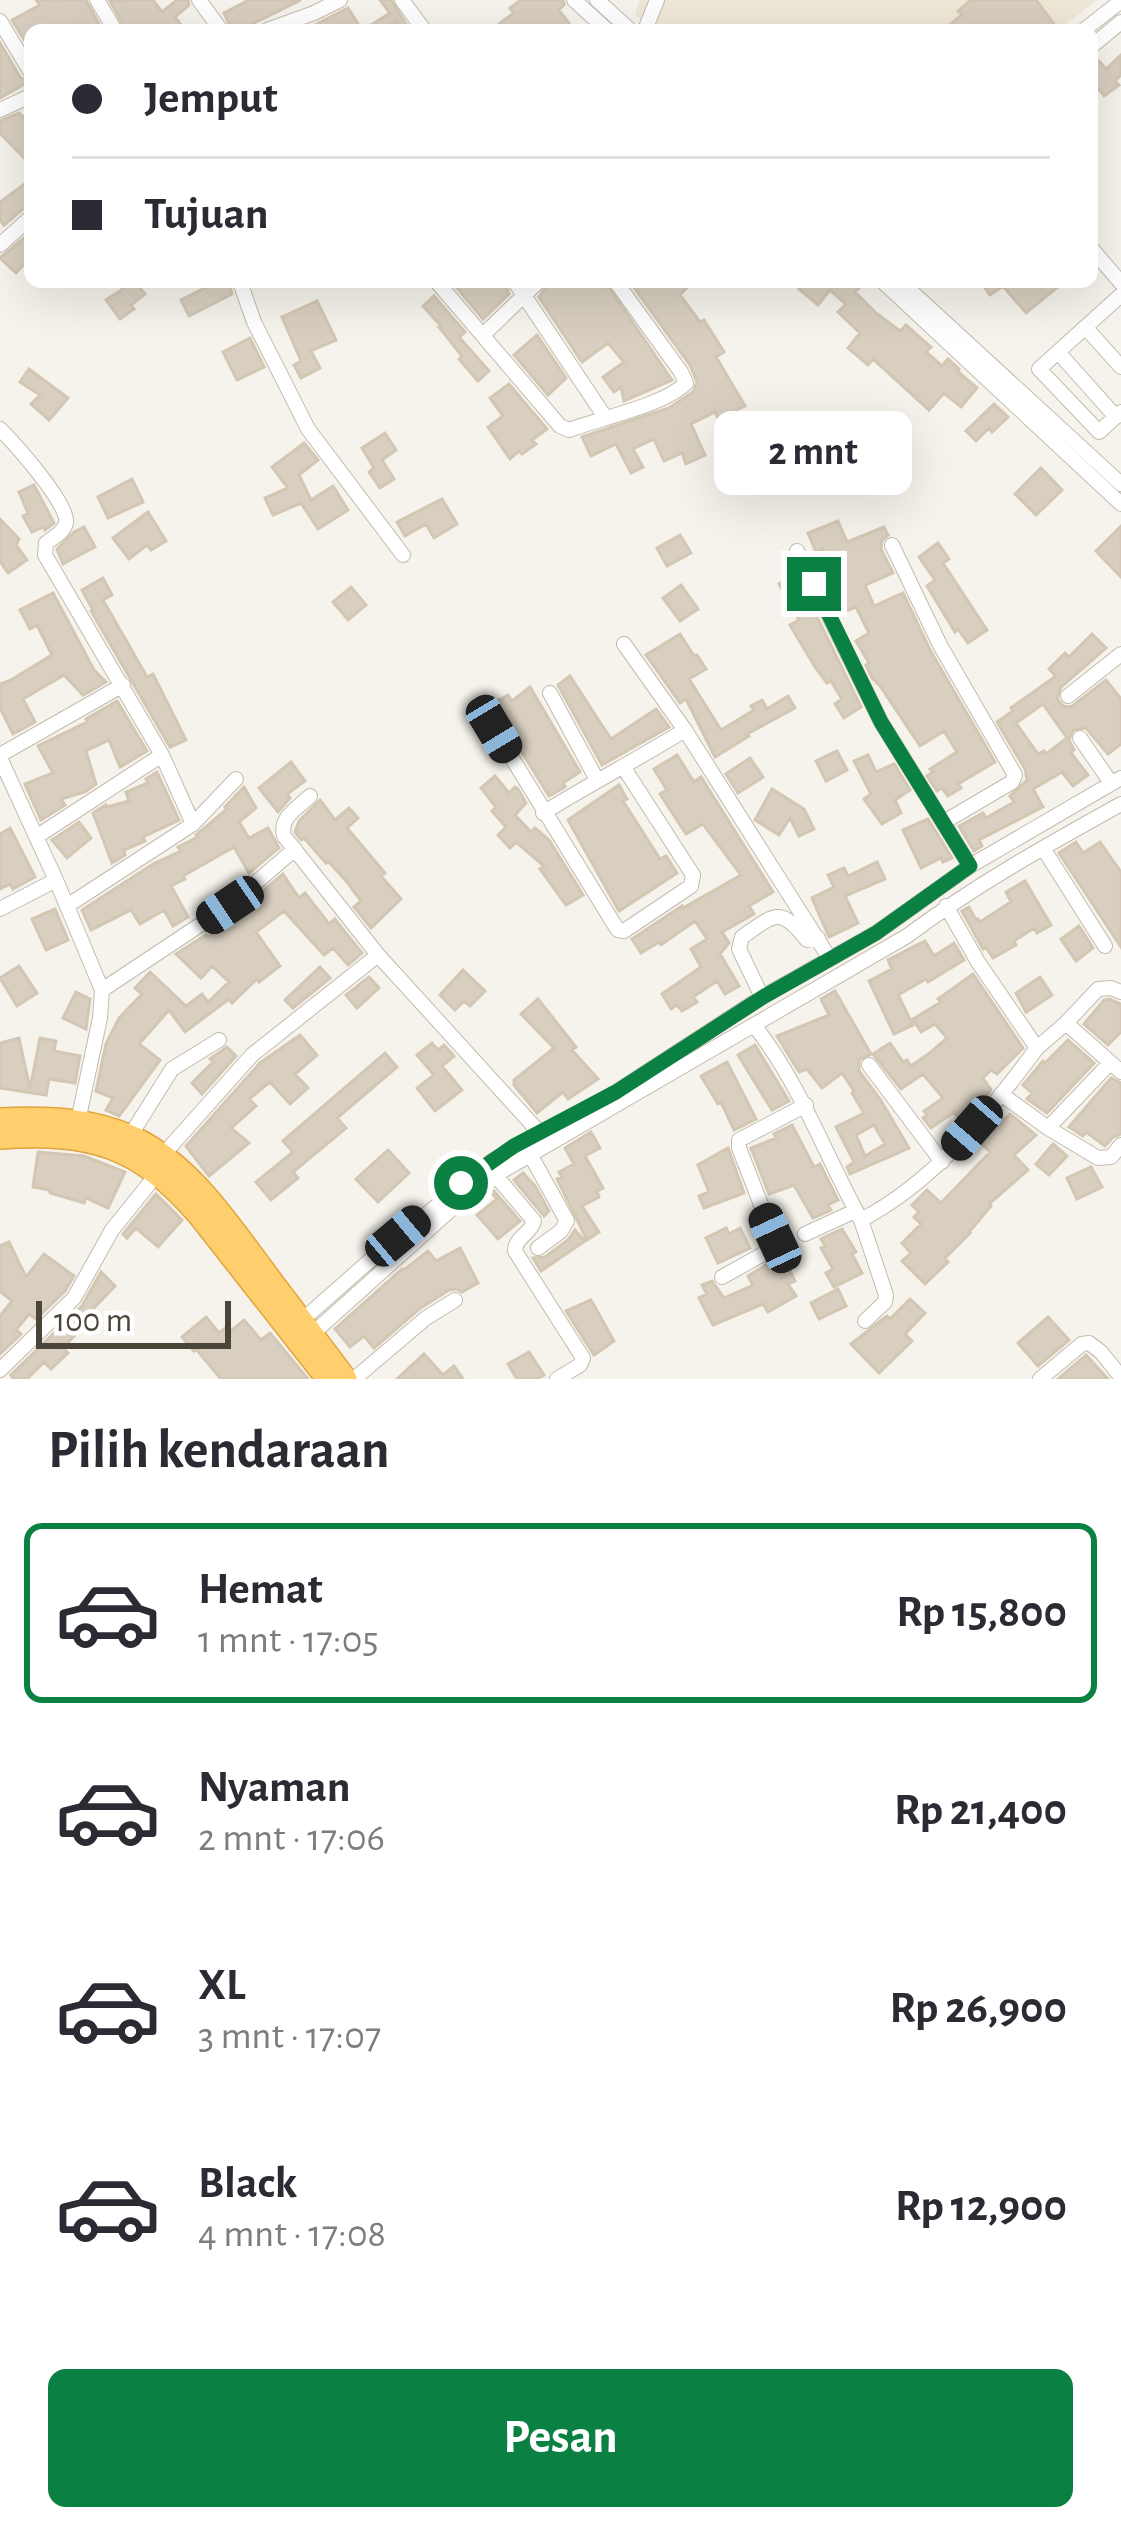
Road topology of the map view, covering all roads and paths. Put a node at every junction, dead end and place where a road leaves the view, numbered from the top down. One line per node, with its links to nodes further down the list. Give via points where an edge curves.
1 (340, 0): 6 (street)
2 (574, 0): 7 (street)
3 (597, 0): 8 (street)
4 (1121, 1): 9 (street)
5 (0, 21): 10 (street)
6 (284, 24)
7 (600, 24)
8 (623, 24)
9 (1092, 24)
10 (24, 61)
11 (24, 223): 12 (street)
12 (0, 245)
13 (1098, 256): 14 (street)
14 (1121, 283)
15 (241, 288): 38 (street, via 308,429)
16 (442, 288): 23 (street)
17 (519, 288): 23 (street); 31 (street)
18 (620, 288): 31 (street, via 686,380 665,398)
19 (890, 288): 24 (street)
20 (907, 288): 24 (street)
21 (1121, 295): 22 (street)
22 (1085, 327): 25 (street); 26 (street)
23 (484, 334): 31 (street, via 564,429)
24 (957, 343): 29 (street); 35 (street)
25 (1058, 352): 27 (street, via 1039,369); 30 (street)
26 (1121, 367)
27 (1060, 391): 28 (street); 29 (street)
28 (1072, 404): 30 (street, via 1099,431); 32 (street)
29 (1039, 411): 32 (street)
30 (1119, 414)
31 (605, 416)
32 (1053, 423): 34 (street)
33 (0, 429): 41 (street, via 65,512 45,555)
34 (1121, 484)
35 (1121, 504)
36 (892, 545): 56 (street, via 1015,775)
37 (797, 551): 56 (street, via 881,722)
38 (403, 555)
39 (624, 644): 45 (street)
40 (1121, 654): 43 (street)
41 (123, 685): 47 (street); 48 (street)
42 (550, 693): 51 (street)
43 (1069, 697)
44 (494, 729): 55 (street)
45 (685, 730): 49 (street); 67 (street)
46 (1080, 738): 52 (street)
47 (162, 755): 57 (street); 59 (street)
48 (0, 759): 59 (street)
49 (624, 768): 51 (street); 55 (street, via 694,881 624,931)
50 (236, 779): 57 (street)
51 (598, 780): 55 (street)
52 (1116, 781): 62 (street)
53 (310, 796): 61 (street, via 283,824)
54 (1115, 807): 58 (street); 60 (street)
55 (543, 813)
56 (944, 822): 62 (street)
57 (193, 824): 64 (street)
58 (1121, 824)
59 (36, 837): 63 (street)
60 (1043, 848): 65 (street); 68 (street)
61 (295, 849): 70 (street); 73 (street, via 230,905)
62 (970, 866): 69 (street)
63 (56, 880): 64 (street); 66 (street)
64 (67, 906): 73 (street)
65 (946, 906): 72 (street); 79 (street)
66 (0, 909)
67 (818, 938): 71 (street); 75 (street, via 807,940 796,924 776,917 742,938 739,949)
68 (1106, 946)
69 (848, 950): 71 (street); 72 (street)
70 (378, 955): 87 (street); 93 (street, via 252,1055)
71 (830, 959): 75 (street)
72 (858, 964): 77 (street)
73 (102, 990): 85 (street)
74 (1121, 992): 76 (street, via 1098,989)
75 (763, 997): 87 (street)
76 (1066, 1023): 79 (street); 81 (street)
77 (754, 1025): 83 (street); 91 (street)
78 (219, 1040): 88 (street, via 172,1069)
79 (1036, 1048): 82 (street)
80 (869, 1065): 92 (street)
81 (1116, 1067): 86 (street)
82 (1001, 1094): 86 (street); 92 (street)
83 (806, 1105): 95 (street); 98 (street, via 740,1140 776,1243)
84 (0, 1119): 85 (highway)
85 (78, 1121): 88 (highway)
86 (1048, 1128): 90 (street, via 1102,1159)
87 (540, 1133): 101 (street, via 461,1183)
88 (130, 1136): 93 (highway)
89 (0, 1138): 93 (highway, via 76,1138)
90 (1121, 1145)
91 (531, 1156): 94 (street); 97 (street, via 567,1221)
92 (942, 1162): 95 (street, via 877,1212)
93 (160, 1165): 101 (highway, via 204,1194); 102 (street, via 74,1298)
94 (496, 1176): 101 (street); 106 (street, via 534,1220 515,1251 583,1358)
95 (858, 1215): 96 (street); 100 (street, via 886,1294)
96 (805, 1234)
97 (538, 1248)
98 (722, 1277)
99 (454, 1300): 105 (street)
100 (865, 1321)
101 (302, 1332): 104 (highway); 105 (highway)
102 (0, 1370)
103 (1121, 1377): 107 (street, via 1088,1342)
104 (327, 1379)
105 (350, 1379)
106 (557, 1379)
107 (1040, 1379)

